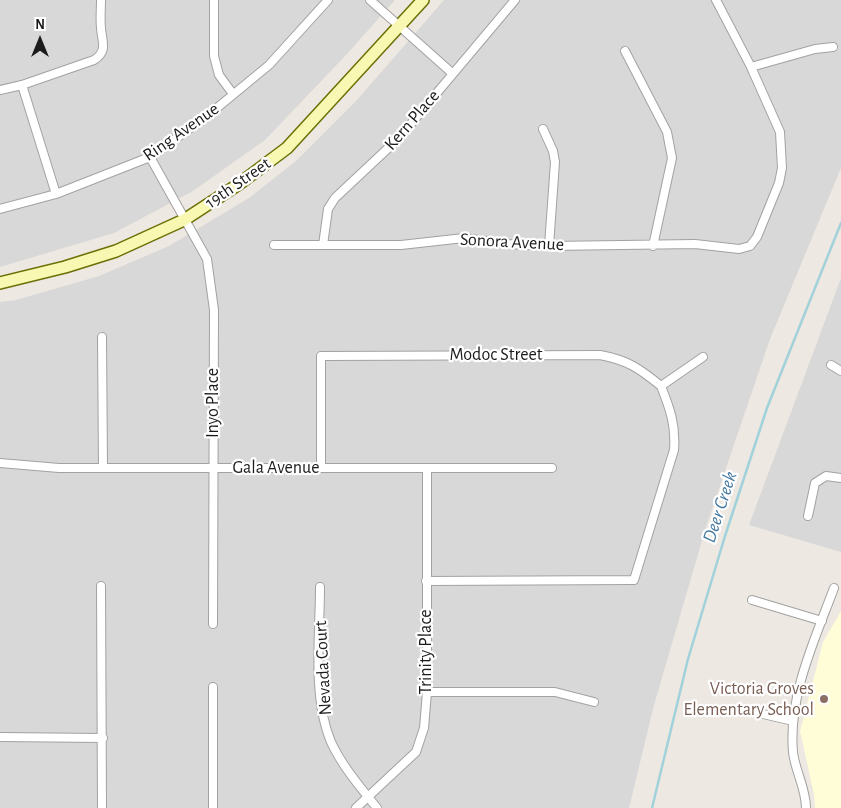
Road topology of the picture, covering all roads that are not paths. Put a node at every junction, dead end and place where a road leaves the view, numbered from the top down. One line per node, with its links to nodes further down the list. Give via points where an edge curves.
1 (101, 0): 13 (street, via 104,46 101,55)
2 (214, 0): 15 (street, via 214,56 219,75)
3 (328, 0): 15 (street, Ring Avenue, via 269,64)
4 (370, 0): 8 (street)
5 (423, 0): 8 (street, 19th Street)
6 (515, 0): 12 (street, Kern Place)
7 (716, 0): 11 (street)
8 (398, 27): 12 (street); 20 (street, 19th Street, via 287,148 240,184)
9 (834, 47): 11 (street, via 815,49)
10 (625, 51): 24 (street, via 667,132 672,158)
11 (751, 68): 24 (street, Sonora Avenue, via 780,132 782,168 757,237 750,246 739,249 695,244)
12 (452, 74): 22 (street, Kern Place, via 398,138 335,198 328,208)
13 (22, 85): 14 (street); 18 (street)
14 (0, 90)
15 (233, 94): 17 (street, Ring Avenue)
16 (543, 130): 23 (street, via 555,162)
17 (150, 157): 18 (street, Ring Avenue); 20 (street, Inyo Place)
18 (56, 194): 19 (street, Ring Avenue)
19 (0, 209)
20 (184, 220): 25 (street, 19th Street, via 116,251); 32 (street, Inyo Place, via 207,259 212,286)
21 (274, 245): 22 (street, Sonora Avenue)
22 (323, 245): 23 (street, Sonora Avenue, via 402,245 464,238)
23 (549, 246): 24 (street, Sonora Avenue)
24 (653, 246)
25 (0, 283)
26 (102, 337): 33 (street)
27 (702, 357): 30 (street)
28 (832, 365): 29 (street)
29 (841, 371)
30 (661, 386): 34 (street, Modoc Street, via 622,359 600,355 321,356); 39 (street, via 674,417 674,450 634,580)
31 (0, 462): 33 (street, Gala Avenue, via 59,468)
32 (213, 467): 33 (street, Gala Avenue); 34 (street, Gala Avenue); 45 (street, Inyo Place)
33 (103, 468)
34 (321, 468): 36 (street, Gala Avenue)
35 (552, 468): 36 (street, Gala Avenue)
36 (427, 469): 39 (street, Trinity Place)
37 (841, 478): 38 (street, via 826,476 820,479 813,488)
38 (808, 516)
39 (426, 581): 47 (street, Trinity Place)
40 (101, 586): 52 (street)
41 (320, 587): 53 (street, Nevada Court, via 322,713 338,756)
42 (834, 588): 44 (street)
43 (752, 600): 44 (street)
44 (822, 621): 50 (street)
45 (212, 624)
46 (213, 687): 55 (street)
47 (427, 692): 48 (street, via 555,692); 53 (street, Trinity Place, via 424,728 416,752)
48 (594, 702)
49 (746, 710): 50 (street)
50 (793, 721): 58 (street, via 794,754)
51 (0, 737): 52 (street)
52 (103, 738): 54 (street)
53 (368, 797): 56 (street, Trinity Place); 57 (street, Nevada Court)
54 (102, 808)
55 (214, 808)
56 (356, 808)
57 (377, 808)
58 (806, 808)

